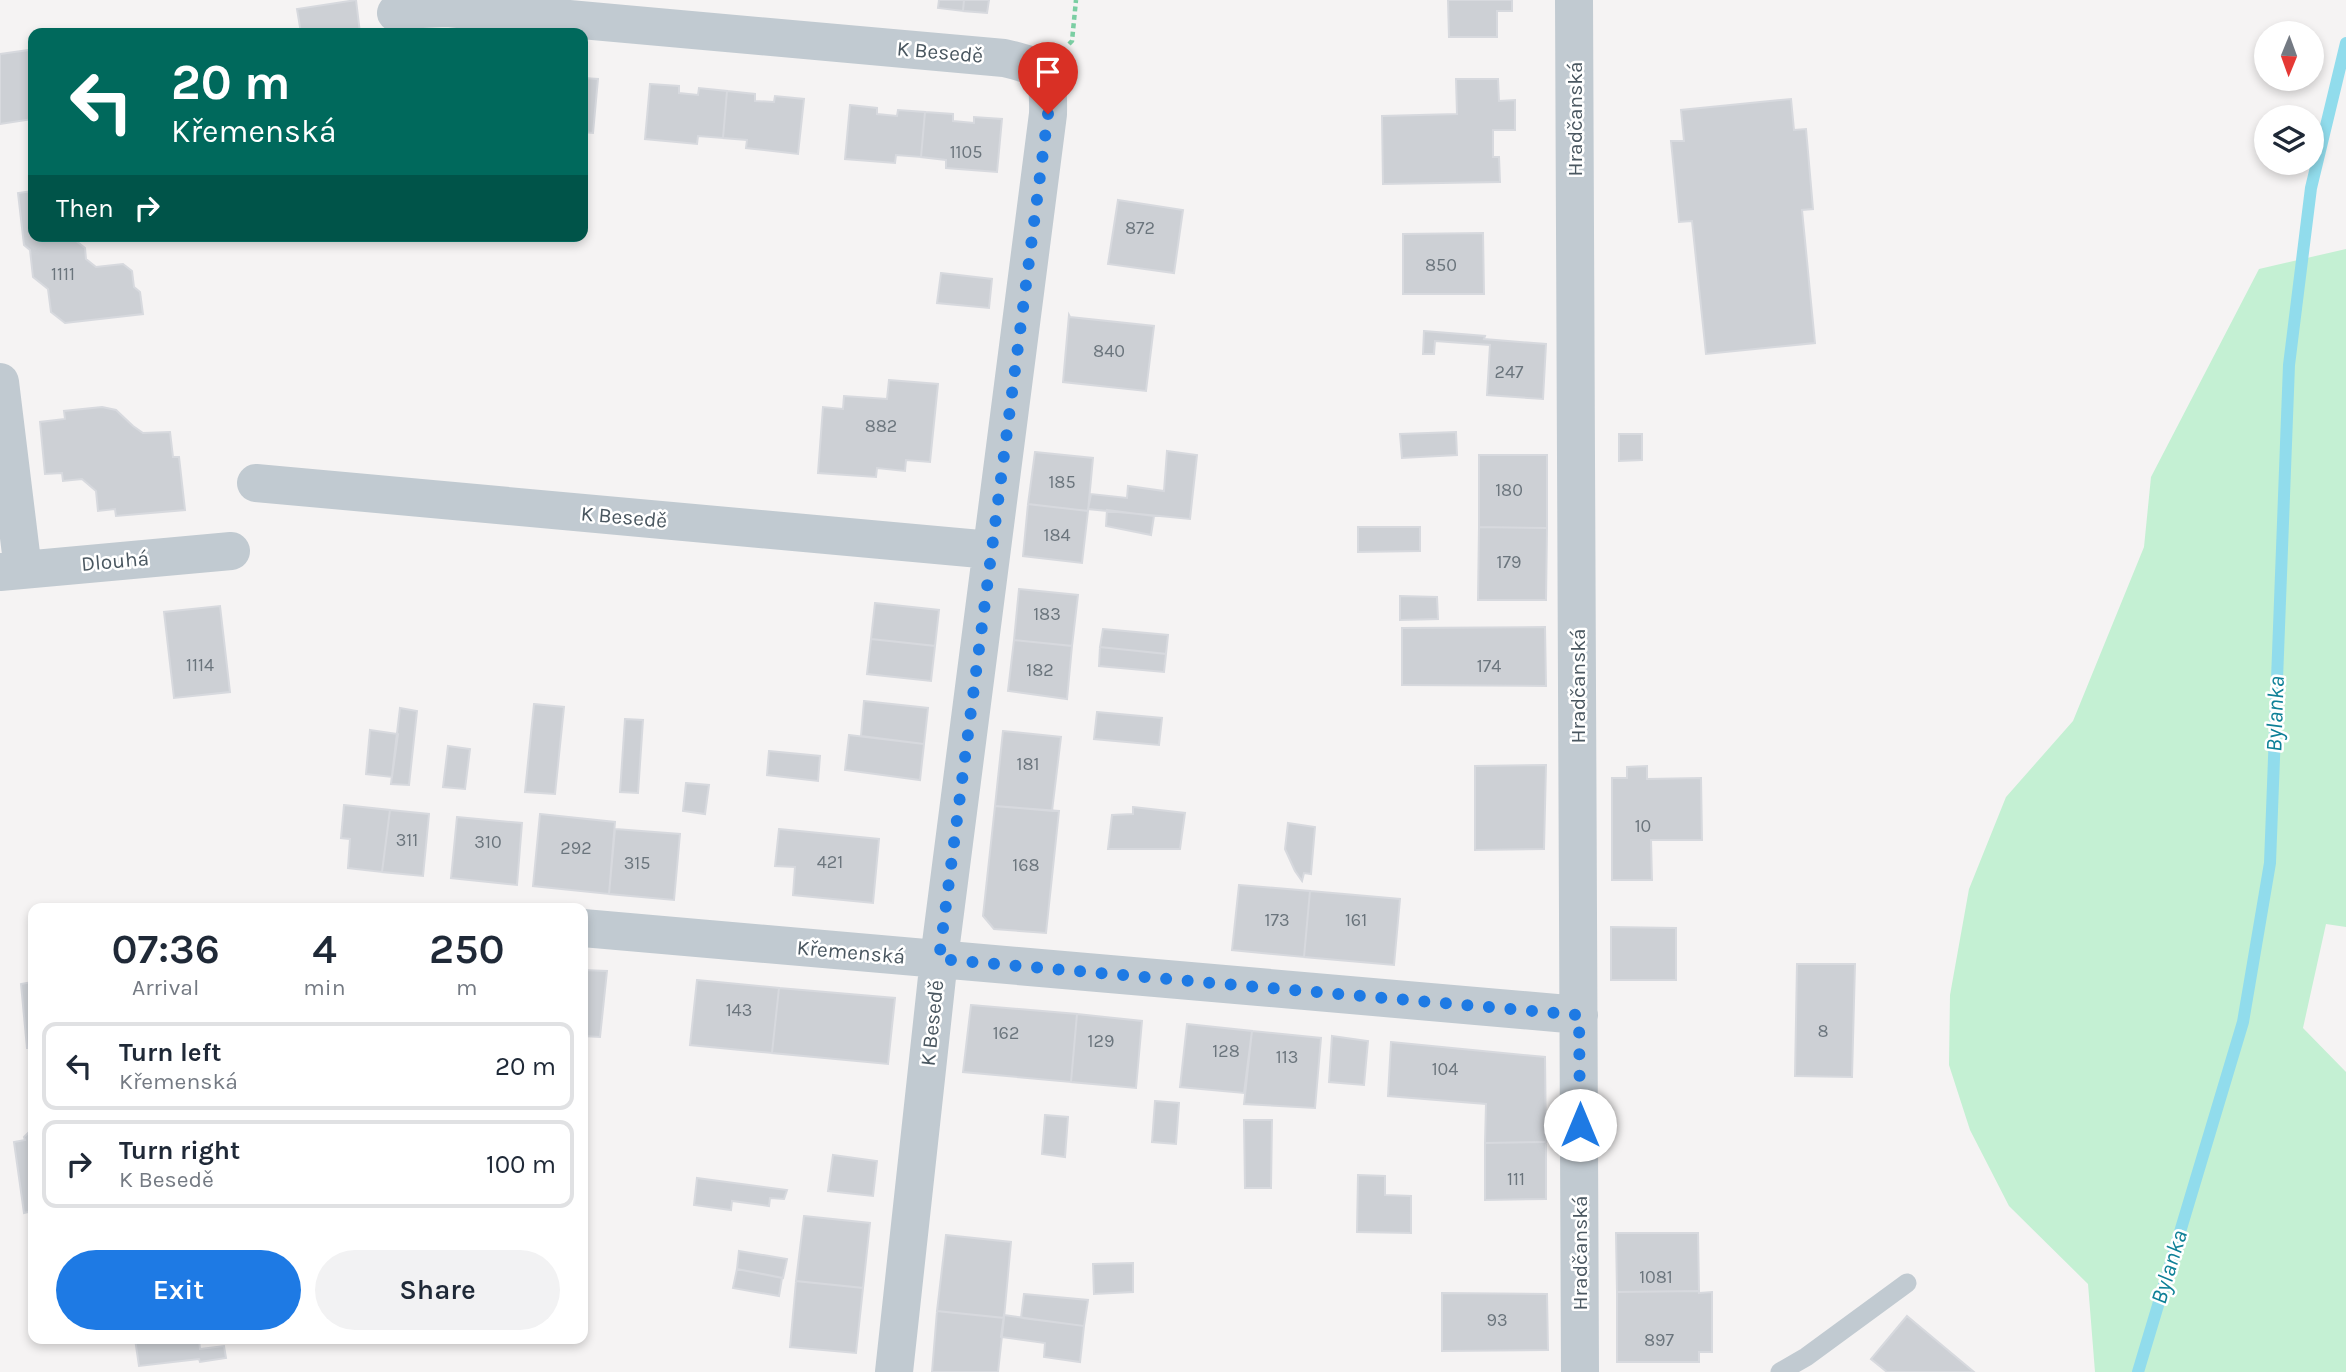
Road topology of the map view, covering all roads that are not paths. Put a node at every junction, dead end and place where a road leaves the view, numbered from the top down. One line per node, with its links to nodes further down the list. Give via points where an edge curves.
1 (1574, 0): 11 (street, Hradčanská)
2 (447, 4): 3 (street, K Besedě); 6 (street, K Besedě, via 1004,58 1041,72 1048,114)
3 (396, 13)
4 (0, 382): 8 (street)
5 (256, 483): 6 (street, K Besedě)
6 (991, 550): 10 (street, K Besedě)
7 (231, 551): 8 (street, Dlouhá)
8 (12, 571)
9 (588, 928): 10 (street, Křemenská)
10 (939, 959): 11 (street, Křemenská); 13 (street, K Besedě)
11 (1579, 1015): 14 (street, Hradčanská)
12 (1907, 1283): 15 (lane)
13 (894, 1372)
14 (1580, 1372)
15 (1780, 1372)

